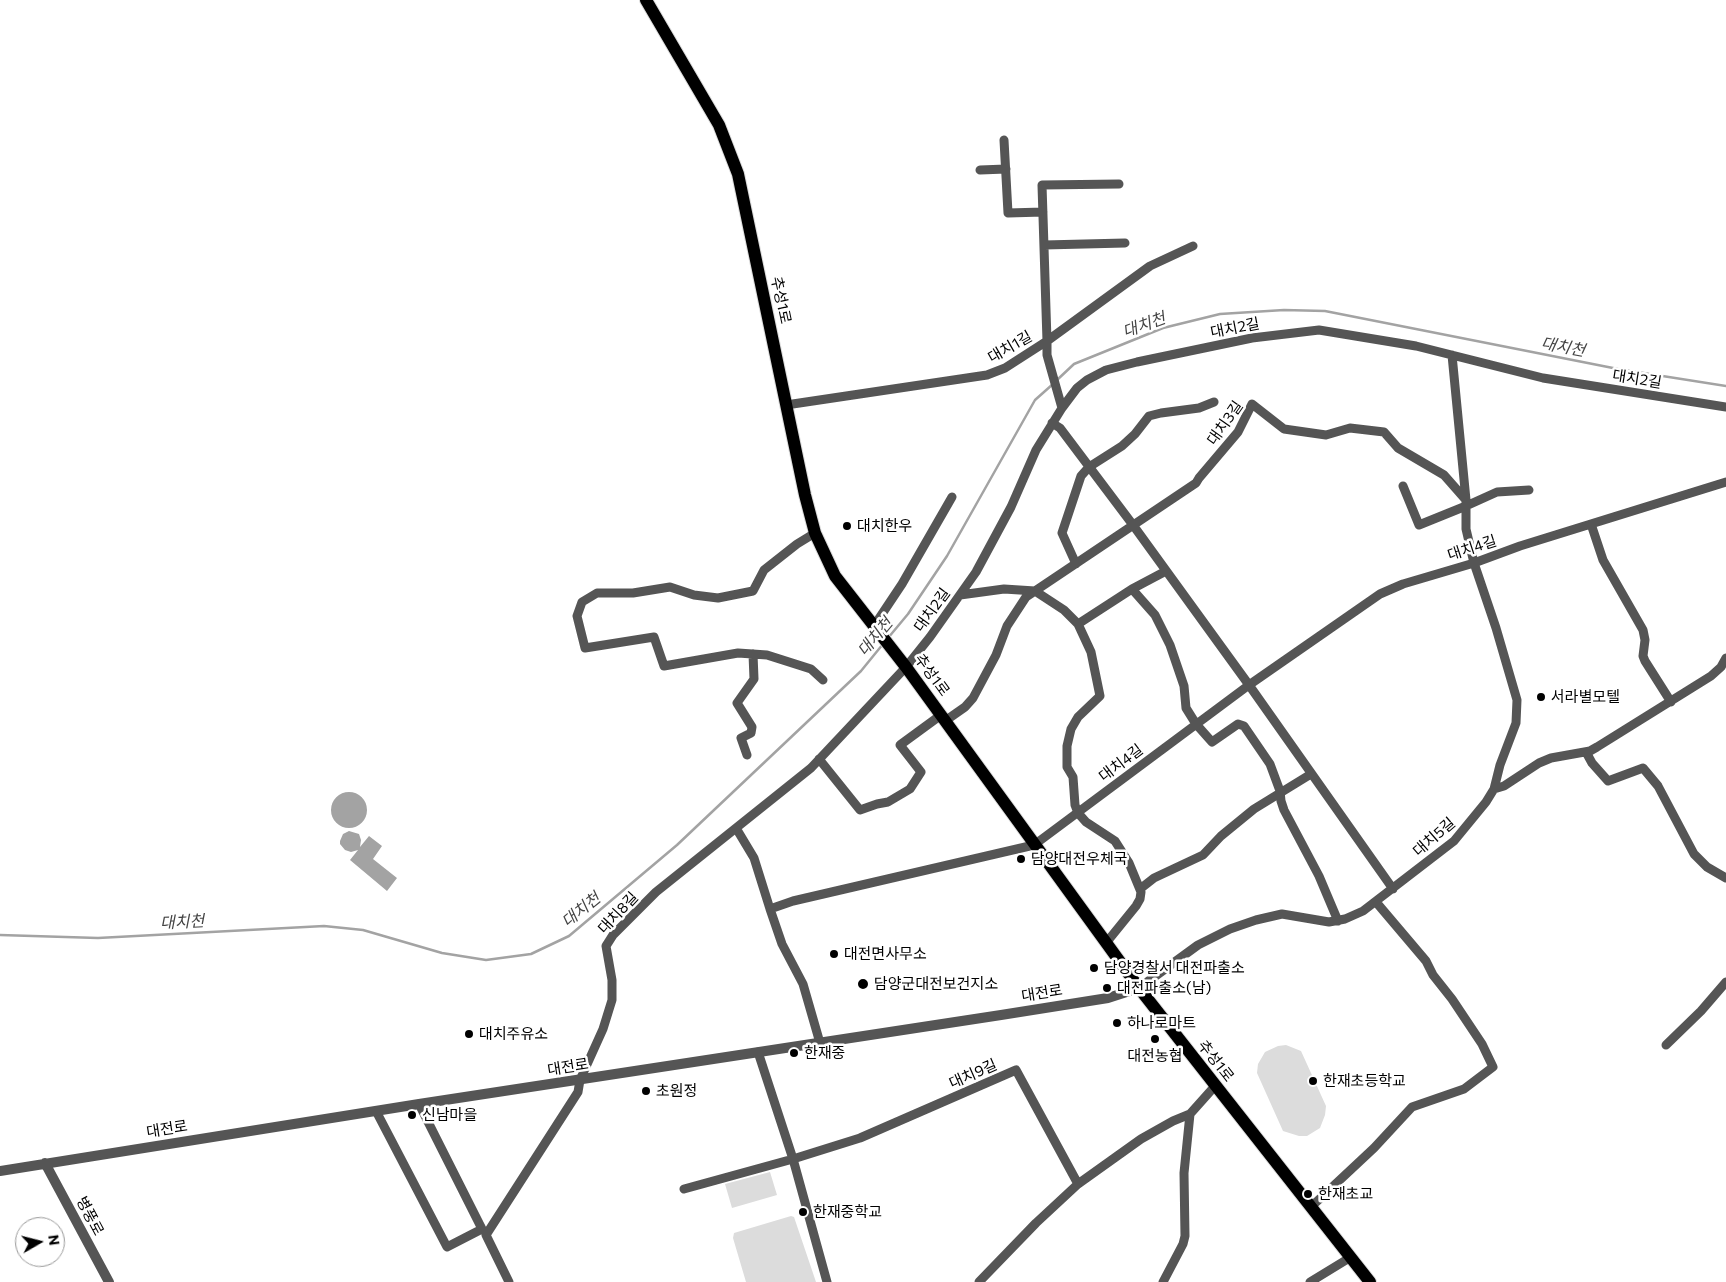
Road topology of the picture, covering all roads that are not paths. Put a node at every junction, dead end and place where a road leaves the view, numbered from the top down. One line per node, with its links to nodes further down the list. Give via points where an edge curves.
1 (646, 0): 13 (main road, 추성1로, via 719,125 738,174)
2 (1004, 140): 4 (street)
3 (980, 170): 4 (street)
4 (1006, 170): 6 (street, via 1008,213)
5 (1119, 184): 6 (street, 대치1길, via 1042,185)
6 (1043, 212): 8 (street, 대치1길)
7 (1125, 243): 8 (street)
8 (1044, 245): 10 (street, 대치1길)
9 (1193, 246): 10 (street, via 1150,266)
10 (1046, 341): 13 (street, 대치1길, via 1000,371 987,375); 15 (street)
11 (1452, 355): 14 (street, 대치2길, via 1543,378); 15 (street, 대치2길, via 1319,330 1261,337 1106,370 1077,388); 22 (street)
12 (1214, 402): 17 (street, via 1199,408 1149,416 1122,446)
13 (786, 405): 25 (main road, 추성1로)
14 (1726, 407)
15 (1062, 408): 16 (street, 대치2길)
16 (1052, 423): 17 (street, via 1060,428); 31 (street, 대치2길, via 1036,450 1011,507)
17 (1089, 467): 24 (street); 27 (street, via 1081,476 1062,533)
18 (1726, 482): 23 (street, 대치4길)
19 (1403, 486): 22 (street, via 1419,525)
20 (1529, 490): 22 (street, via 1497,492)
21 (952, 497): 33 (street)
22 (1466, 503): 24 (street, 대치3길, via 1444,475 1398,448 1384,432 1350,428 1326,436 1284,429 1252,404 1238,432 1196,483); 26 (street, via 1466,530)
23 (1591, 524): 26 (street, 대치4길); 39 (street, via 1603,560 1643,630 1645,661)
24 (1133, 525): 27 (street, 대치3길); 28 (street)
25 (815, 533): 33 (main road, 추성1로, via 835,576); 34 (street, via 764,570 753,591 718,598 670,587 633,593 597,593 582,602 577,616 585,648 654,637 664,666 738,653)
26 (1474, 563): 38 (street, 대치4길, via 1380,594); 46 (street, via 1517,700 1516,723)
27 (1076, 564): 30 (street, 대치3길)
28 (1166, 571): 29 (street); 38 (street)
29 (1132, 589): 32 (street); 41 (street, via 1155,615 1170,645 1184,686 1186,708)
30 (1035, 591): 31 (street, via 1004,589); 32 (street, via 1064,610); 40 (street, 대치3길, via 1026,597 1007,626 973,698 965,707)
31 (960, 595): 36 (street, 대치2길)
32 (1078, 624): 48 (street, via 1091,652 1100,696 1078,717 1067,746 1067,767 1073,777)
33 (874, 626): 36 (main road, 추성1로)
34 (753, 654): 37 (street, via 767,655 810,669); 43 (street, via 754,679 737,702 752,727 751,733 741,738)
35 (1726, 658): 39 (street, via 1711,676)
36 (906, 667): 40 (main road, 추성1로); 44 (street, 대치8길)
37 (823, 680)
38 (1248, 685): 41 (street, 대치4길); 45 (street)
39 (1671, 702): 42 (street)
40 (943, 718): 44 (street, 대치3길, via 900,745 921,772 910,789 888,802 860,810); 50 (main road, 추성1로)
41 (1196, 724): 47 (street, via 1212,742 1238,724 1244,726 1273,770); 48 (street, 대치4길)
42 (1586, 752): 46 (street, via 1550,758); 51 (street, via 1608,781 1643,768 1658,786 1694,854 1707,867)
43 (747, 755)
44 (819, 759): 49 (street, 대치8길)
45 (1310, 774): 47 (street); 53 (street)
46 (1494, 789): 53 (street, 대치5길, via 1454,841)
47 (1280, 792): 52 (street, via 1241,818 1203,854 1154,878); 56 (street, via 1284,810 1319,876)
48 (1078, 813): 50 (street, 대치4길); 52 (street, via 1115,841)
49 (736, 828): 55 (street, via 754,858); 63 (street, 대치8길, via 656,892 606,946 612,1000)
50 (1034, 845): 55 (street); 57 (main road, 추성1로)
51 (1726, 878)
52 (1140, 889): 57 (street, via 1136,906)
53 (1393, 889): 54 (street, 대치5길)
54 (1376, 902): 56 (street, 대치5길); 73 (street, via 1426,961 1432,975 1482,1044 1493,1067 1464,1089 1412,1107)
55 (770, 909): 60 (street, via 782,944 803,984)
56 (1338, 921): 59 (street, 대치5길, via 1282,914 1256,920 1198,945)
57 (1106, 943): 59 (main road, 추성1로)
58 (1726, 982): 61 (street, via 1701,1012)
59 (1139, 988): 60 (street, 대전로, via 1108,998); 64 (main road, 추성1로)
60 (820, 1043): 62 (street, 대전로)
61 (1666, 1045)
62 (758, 1052): 63 (street, 대전로); 68 (street)
63 (580, 1080): 65 (street, 대전로); 74 (street, 대치8길, via 578,1092)
64 (1215, 1086): 67 (street); 73 (main road, 추성1로)
65 (419, 1104): 66 (street, 대전로); 74 (street)
66 (376, 1111): 69 (street, 대전로); 74 (street, via 447,1248)
67 (1190, 1114): 71 (street, via 1141,1139); 80 (street, via 1184,1173 1185,1236)
68 (793, 1159): 71 (street, 대치9길, via 860,1138 1016,1070); 72 (street); 78 (street)
69 (44, 1163): 70 (street, 대전로); 76 (street, 병풍로)
70 (0, 1171)
71 (1078, 1184): 79 (street)
72 (684, 1189)
73 (1312, 1206): 75 (main road, 추성1로)
74 (484, 1232): 77 (street)
75 (1350, 1257): 81 (street); 82 (main road, 추성1로)
76 (109, 1282)
77 (509, 1282)
78 (827, 1282)
79 (979, 1282)
80 (1163, 1282)
81 (1310, 1282)
82 (1370, 1282)

